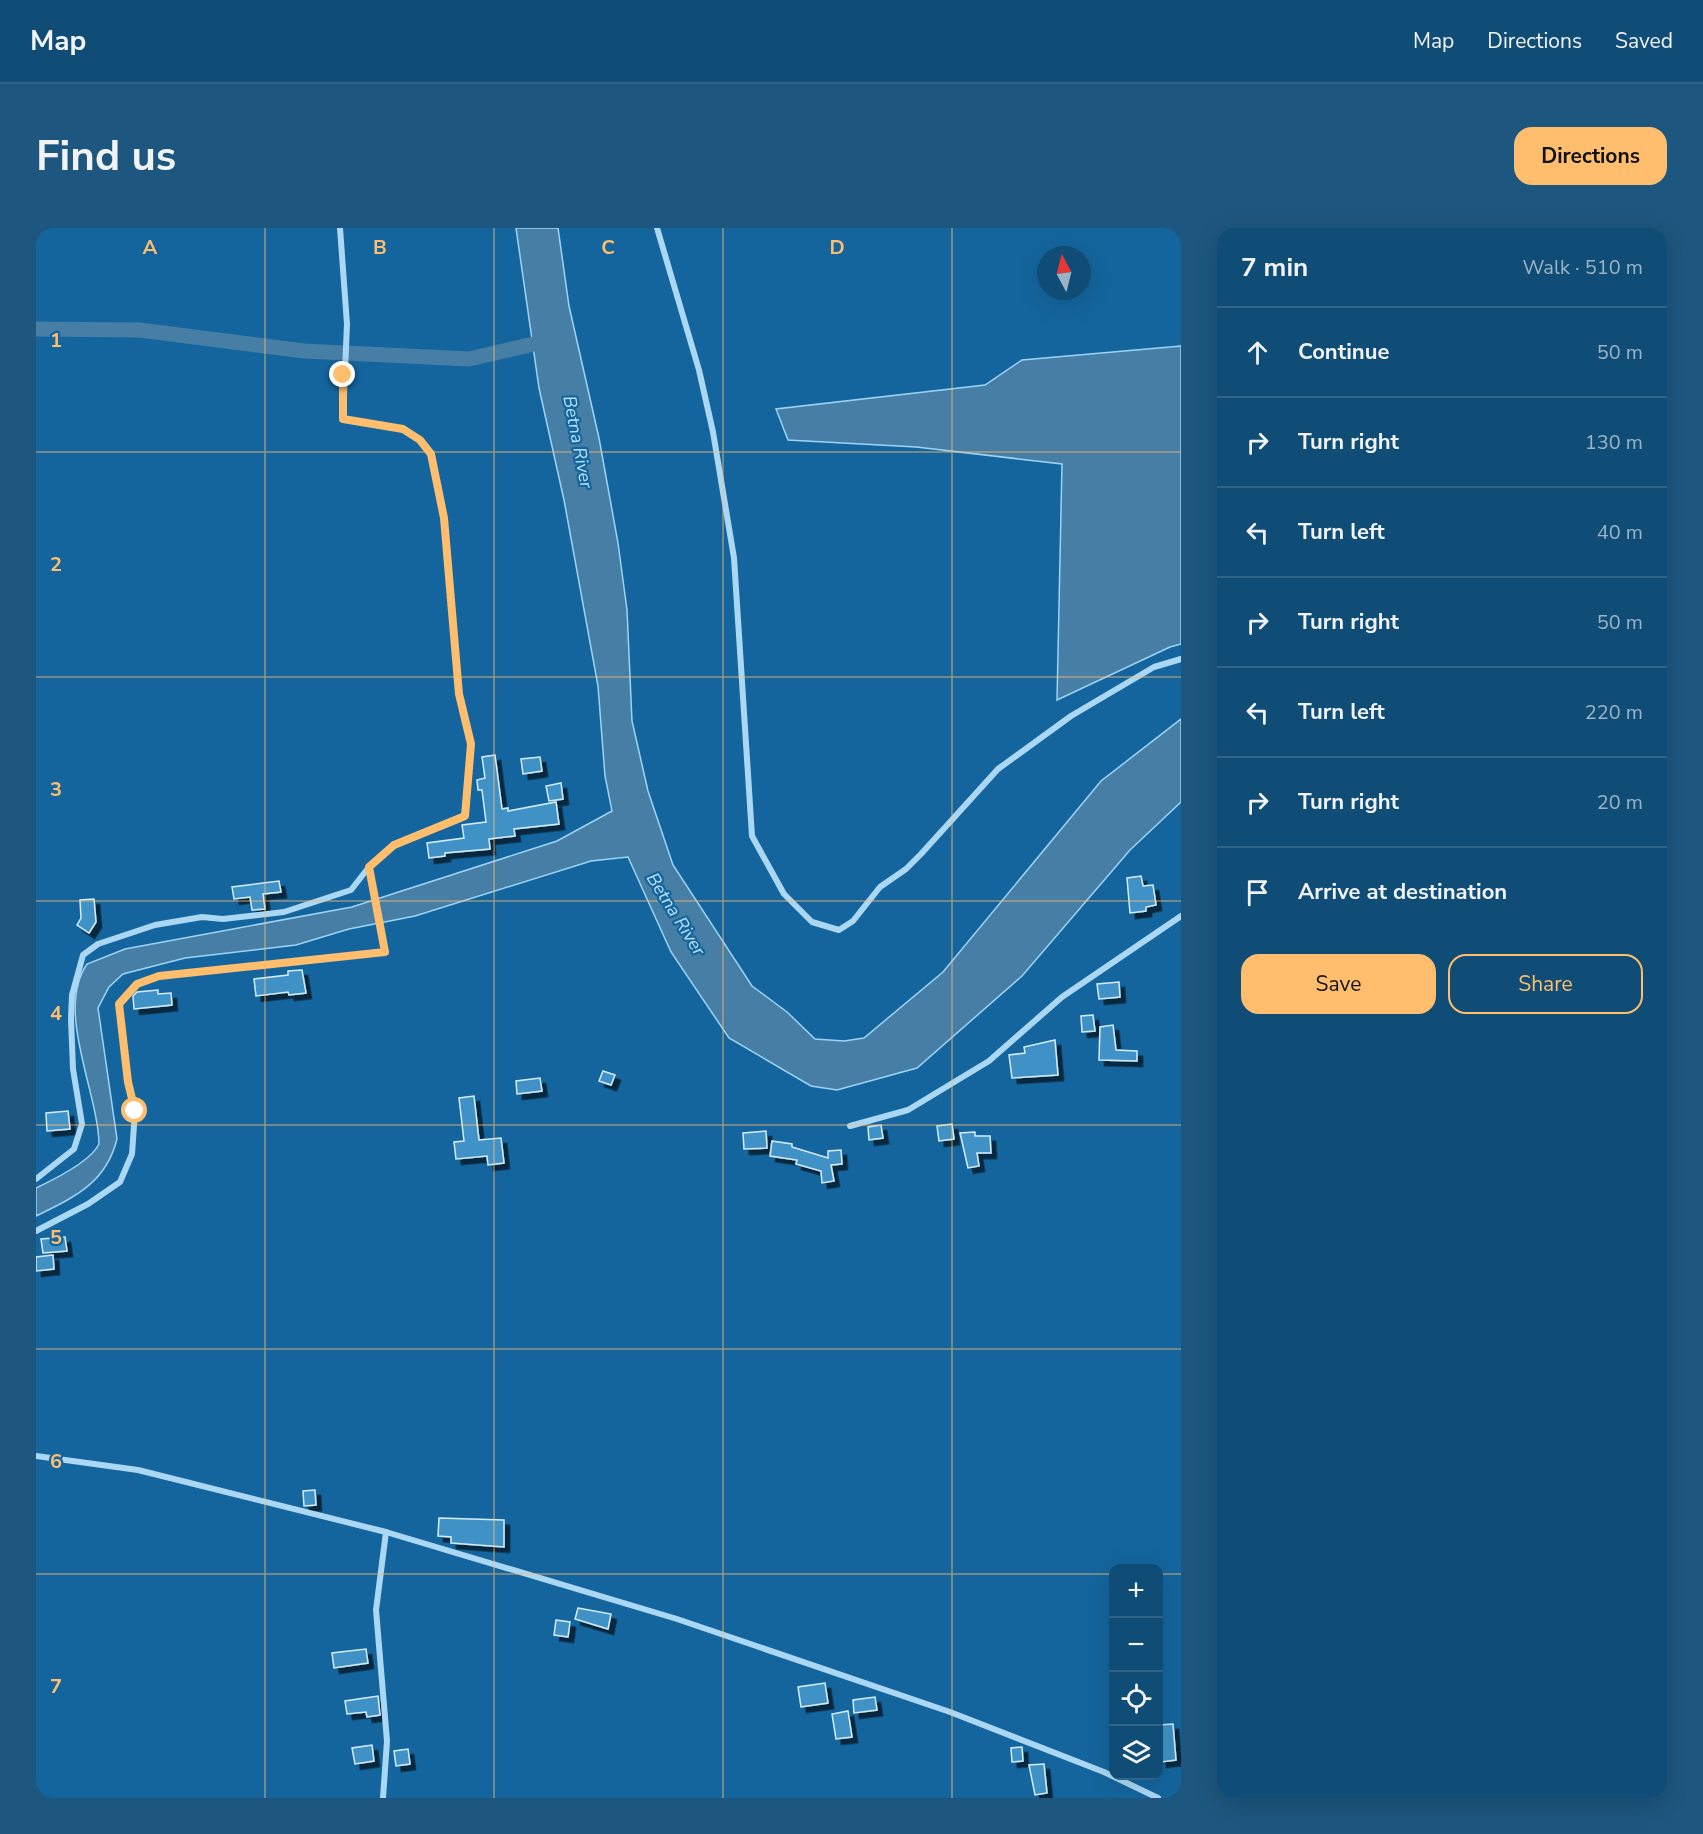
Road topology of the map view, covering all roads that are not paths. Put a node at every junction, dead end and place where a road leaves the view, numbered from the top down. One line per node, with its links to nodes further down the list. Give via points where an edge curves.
1 (340, 228): 4 (street, via 347,324 343,419 403,429 420,440 431,454 444,518 459,694 471,744 465,816 394,845)
2 (657, 228): 3 (street, via 699,370 734,558 752,836 784,894 812,922 839,930 853,921 880,887 906,869 998,769 1071,716 1154,667)
3 (1181, 659)
4 (369, 867): 7 (street, via 351,890 316,903 263,915 202,917 155,925 98,944 83,955 72,995 71,1019 73,1068 82,1124 74,1149); 8 (street, via 385,952 159,976 137,984 119,1004 135,1111 132,1154 120,1182)
5 (1181, 916): 6 (street, via 1062,997 989,1061 908,1110)
6 (850, 1126)
7 (36, 1179)
8 (36, 1231)
9 (36, 1456): 10 (street, via 138,1470)
10 (386, 1532): 11 (street, via 376,1610 387,1741); 12 (street, via 677,1619 950,1712)
11 (383, 1798)
12 (1158, 1798)

